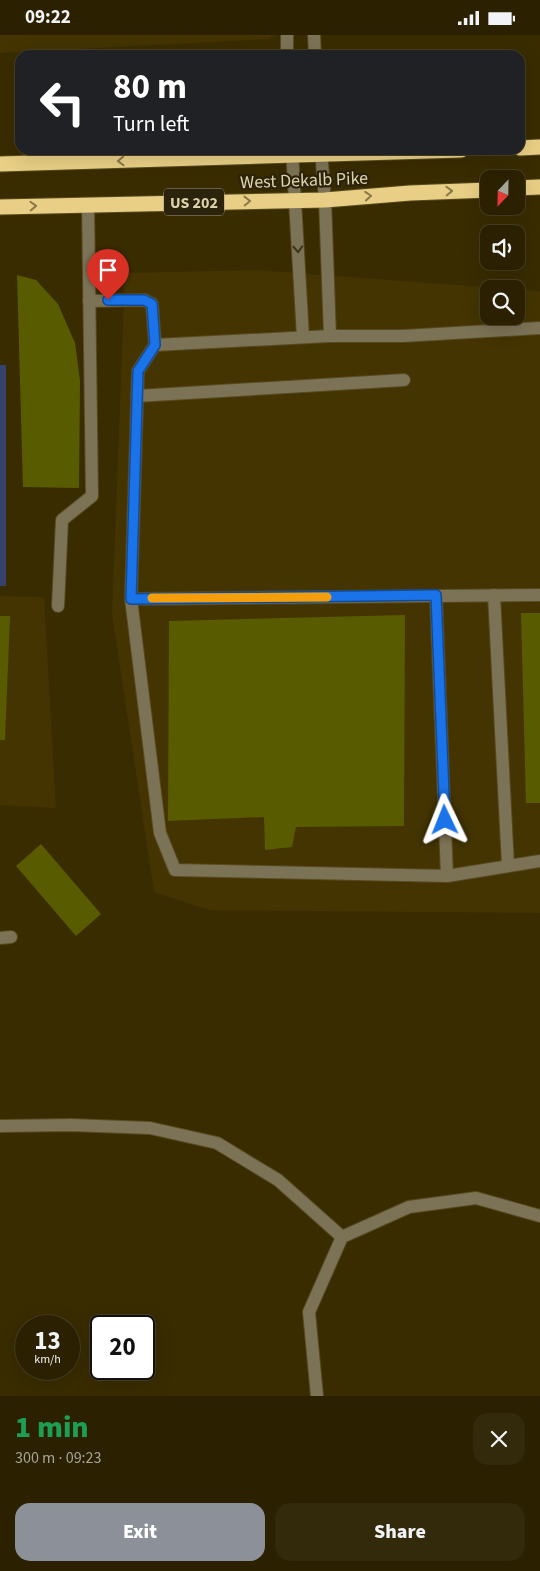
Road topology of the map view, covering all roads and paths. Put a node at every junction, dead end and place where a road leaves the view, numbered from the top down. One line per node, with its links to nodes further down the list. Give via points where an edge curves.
1 (287, 35): 3 (street)
2 (314, 35): 4 (street)
3 (287, 50)
4 (315, 50)
5 (540, 147): 6 (highway)
6 (525, 148)
7 (239, 155): 10 (highway, West Dekalb Pike, one-way to 10)
8 (292, 155): 14 (street)
9 (321, 155): 15 (street)
10 (0, 164)
11 (540, 187): 12 (highway)
12 (525, 188)
13 (480, 189): 15 (highway, West Dekalb Pike / US 202, one-way to 13)
14 (295, 200): 15 (highway, West Dekalb Pike / US 202); 16 (highway, West Dekalb Pike / US 202, one-way to 14); 21 (street, one-way to 21)
15 (325, 200): 20 (street)
16 (88, 204): 17 (highway, West Dekalb Pike / US 202, one-way to 16); 18 (street)
17 (0, 207)
18 (90, 301): 22 (street, via 144,300 152,304); 29 (street, via 92,496 62,520)
19 (540, 328): 20 (street, via 403,336)
20 (330, 336): 21 (street)
21 (303, 337): 22 (street)
22 (155, 345): 24 (street, via 138,371)
23 (404, 380): 24 (street)
24 (137, 396): 28 (street)
25 (436, 595): 26 (street); 28 (street); 32 (street)
26 (494, 595): 27 (street); 31 (street)
27 (540, 595)
28 (131, 599): 32 (street, via 160,833 175,870)
29 (58, 606)
30 (540, 861): 31 (street)
31 (508, 866): 32 (street)
32 (447, 876)
33 (0, 1126): 35 (street, via 150,1128 217,1143 278,1180)
34 (540, 1216): 35 (street, via 476,1199 408,1207)
35 (342, 1237): 36 (street, via 309,1312)
36 (317, 1396)

